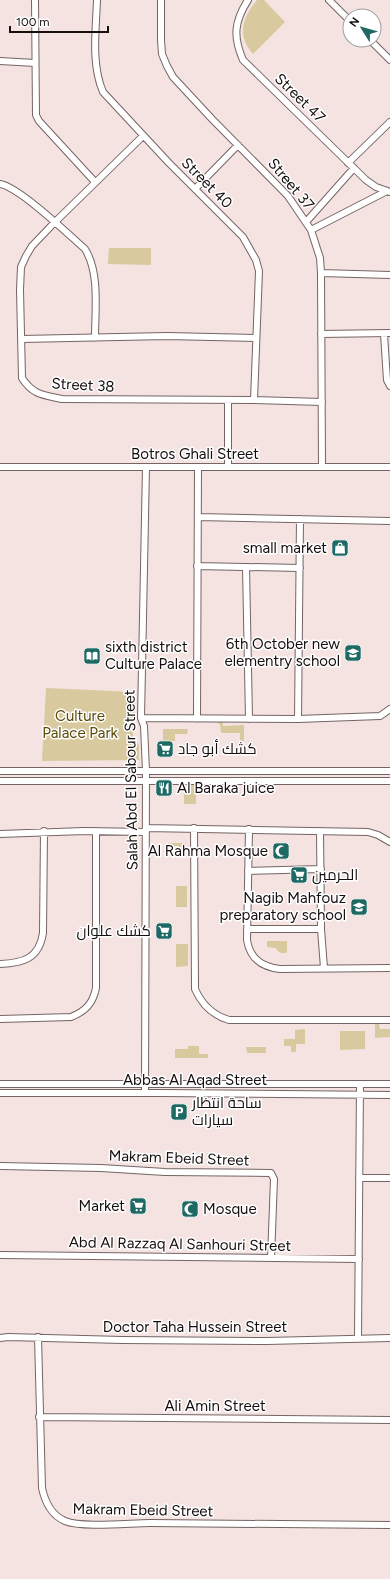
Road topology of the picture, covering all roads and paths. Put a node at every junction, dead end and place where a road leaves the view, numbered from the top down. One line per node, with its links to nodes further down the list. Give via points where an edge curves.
1 (35, 0): 10 (street)
2 (97, 0): 12 (street, Street 40, via 98,80 111,103)
3 (161, 0): 13 (street, Street 37, via 162,54 167,66 178,82)
4 (248, 0): 14 (street, Street 47, via 237,21 235,35 243,60)
5 (329, 0): 6 (street)
6 (342, 13)
7 (378, 48): 8 (street)
8 (390, 60)
9 (0, 62): 10 (street)
10 (35, 63): 16 (street, via 36,115 39,121)
11 (390, 122): 14 (street)
12 (143, 136): 16 (street, Street 38); 18 (street, Street 40)
13 (238, 145): 18 (street); 21 (street, Street 37, via 285,192)
14 (348, 163): 15 (street, Street 47)
15 (354, 168): 19 (street, Street 47, via 376,187); 21 (street)
16 (95, 182): 20 (street, Street 38)
17 (0, 184): 20 (street, via 23,196)
18 (195, 189): 28 (street, Street 40, via 242,237 256,260 259,271)
19 (388, 192): 22 (street)
20 (54, 222): 27 (street, via 90,256 94,274); 29 (street, Street 38, via 32,246 21,267)
21 (306, 222): 22 (street, Street 37)
22 (311, 230): 23 (street, Street 37, via 317,245)
23 (322, 273): 24 (street); 26 (street, Street 37)
24 (390, 275)
25 (387, 333): 26 (street); 30 (street, via 386,380)
26 (321, 334): 33 (street, Street 37)
27 (95, 338): 28 (street); 29 (street)
28 (256, 338): 32 (street, Street 40)
29 (21, 339): 31 (street, Street 38, via 22,378 28,388 38,394 62,399)
30 (390, 386)
31 (228, 400): 32 (street, Street 38); 37 (street)
32 (254, 400): 33 (street, Street 38)
33 (322, 402): 38 (street, Street 37)
34 (0, 467): 35 (street, Botros Ghali Street)
35 (146, 467): 36 (street, Botros Ghali Street); 47 (street, Salah Abd El Sabour Street)
36 (198, 467): 37 (street, Botros Ghali Street); 40 (street)
37 (228, 467): 38 (street, Botros Ghali Street)
38 (322, 467): 39 (street, Botros Ghali Street)
39 (390, 467)
40 (198, 517): 41 (street); 43 (street)
41 (300, 519): 42 (street); 45 (street)
42 (390, 521)
43 (197, 566): 44 (street); 48 (street)
44 (246, 567): 45 (street); 49 (street)
45 (300, 568): 50 (street)
46 (390, 709): 50 (street, via 380,716)
47 (141, 718): 48 (street); 51 (street, Salah Abd El Sabour Street, via 144,726)
48 (197, 719): 49 (street)
49 (249, 719): 50 (street)
50 (298, 719)
51 (146, 771): 52 (street); 53 (street); 55 (street, Salah Abd El Sabour Street)
52 (390, 771)
53 (0, 772)
54 (0, 781): 55 (street)
55 (146, 781): 56 (street); 59 (street, Salah Abd El Sabour Street)
56 (390, 781)
57 (194, 828): 58 (street); 59 (street); 73 (street, via 195,989 206,1007 216,1015 229,1020)
58 (249, 829): 60 (street); 66 (street)
59 (146, 830): 62 (street); 75 (street, Salah Abd El Sabour Street)
60 (320, 830): 64 (street, via 368,832); 65 (street)
61 (44, 831): 62 (street); 63 (street); 69 (street, via 43,933 40,946 27,960)
62 (96, 831): 72 (street, via 96,988 91,1003 82,1012 71,1017)
63 (0, 834)
64 (390, 842)
65 (321, 870): 66 (street); 67 (street)
66 (248, 871): 68 (street)
67 (321, 928): 68 (street); 70 (street)
68 (247, 929): 70 (street, via 250,951 263,965 280,969)
69 (0, 964)
70 (324, 968): 71 (street)
71 (390, 968)
72 (0, 1019)
73 (390, 1020)
74 (0, 1084): 75 (street, Abbas Al Aqad Street)
75 (145, 1084): 76 (street, Abbas Al Aqad Street); 79 (street, Salah Abd El Sabour Street)
76 (360, 1084): 77 (street, Abbas Al Aqad Street); 80 (street)
77 (390, 1084)
78 (0, 1093): 79 (street, Abbas Al Aqad Street)
79 (145, 1093): 80 (street, Abbas Al Aqad Street)
80 (360, 1094): 81 (street, Abbas Al Aqad Street); 83 (street)
81 (390, 1094)
82 (0, 1166): 86 (street, Makram Ebeid Street, via 271,1174 274,1179)
83 (359, 1178): 84 (street); 87 (street)
84 (390, 1178)
85 (0, 1255): 86 (street, Abd Al Razzaq Al Sanhouri Street)
86 (272, 1258): 87 (street, Abd Al Razzaq Al Sanhouri Street)
87 (359, 1259): 90 (street)
88 (38, 1337): 89 (street, Doctor Taha Hussein Street); 90 (street, Doctor Taha Hussein Street, via 267,1341); 92 (street, Makram Ebeid Street)
89 (0, 1338)
90 (358, 1338): 91 (street, Doctor Taha Hussein Street)
91 (390, 1338)
92 (39, 1418): 93 (street, Ali Amin Street); 94 (street, Makram Ebeid Street, via 40,1474 44,1499 53,1513 65,1521 77,1524)
93 (390, 1420)
94 (390, 1525)

